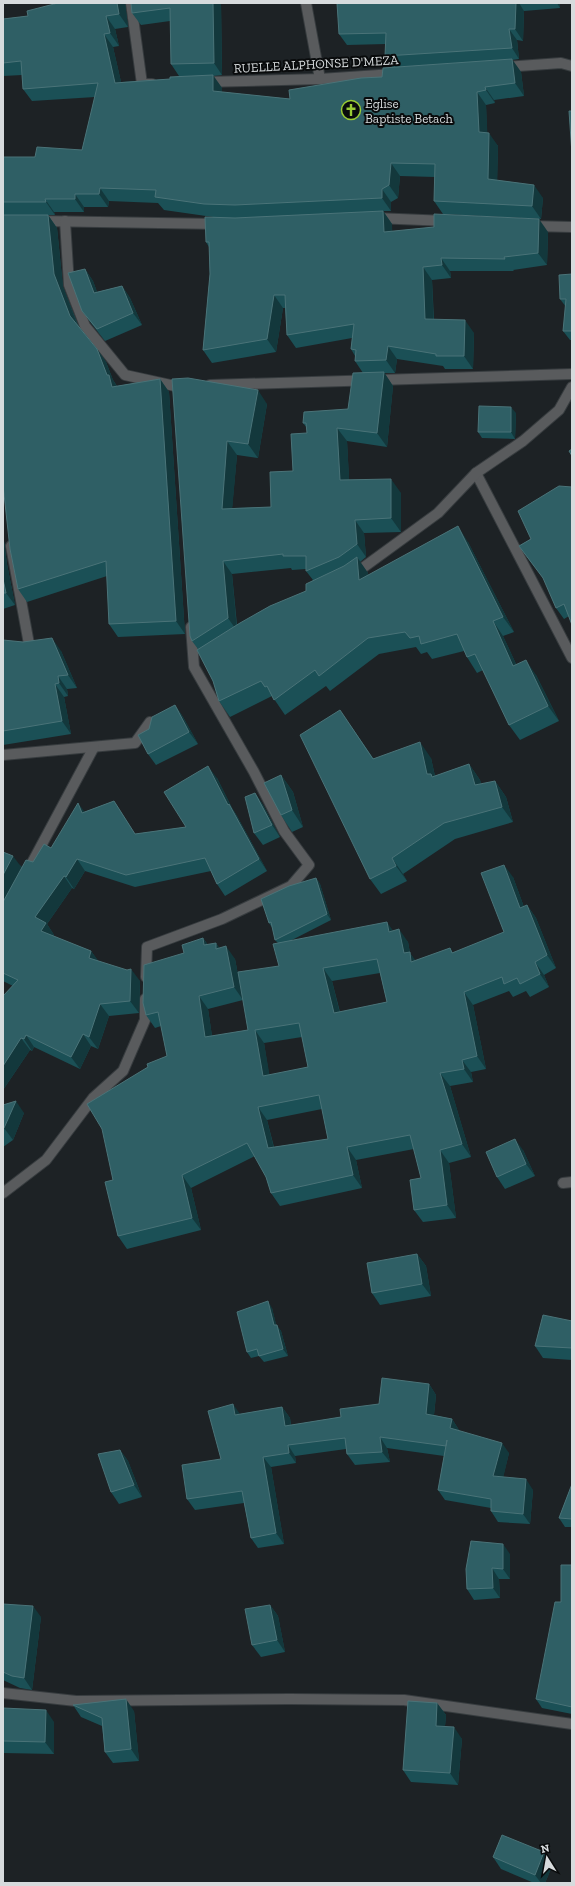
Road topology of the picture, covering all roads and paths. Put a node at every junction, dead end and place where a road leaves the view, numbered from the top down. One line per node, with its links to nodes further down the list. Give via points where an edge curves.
1 (131, 3): 8 (street, via 142,84)
2 (306, 3): 6 (street)
3 (572, 66): 4 (street, via 561,63)
4 (491, 68)
5 (406, 73): 6 (street, RUELLE ALPHONSE D'MEZA)
6 (320, 79): 7 (street, RUELLE ALPHONSE D'MEZA)
7 (196, 82)
8 (165, 83)
9 (368, 218): 12 (street)
10 (26, 221): 11 (street)
11 (65, 221): 13 (street); 16 (street, via 69,284 85,326 125,375 175,390)
12 (460, 222)
13 (229, 224)
14 (522, 225): 15 (street)
15 (572, 227)
16 (572, 374)
17 (572, 388): 18 (street, via 559,410 523,441)
18 (476, 473): 20 (street, via 438,513); 23 (street)
19 (10, 534): 22 (street)
20 (345, 579)
21 (191, 620): 25 (street)
22 (29, 644)
23 (572, 658)
24 (206, 659): 25 (street)
25 (194, 667): 30 (street, via 254,772 284,831 309,865 291,886 222,919 147,947 145,1020 123,1071 92,1098 46,1160)
26 (150, 722): 27 (street, via 135,743)
27 (94, 747): 28 (street); 29 (street)
28 (3, 755)
29 (21, 882)
30 (3, 1193)
31 (3, 1693): 32 (street, via 76,1701 404,1700)
32 (572, 1724)

